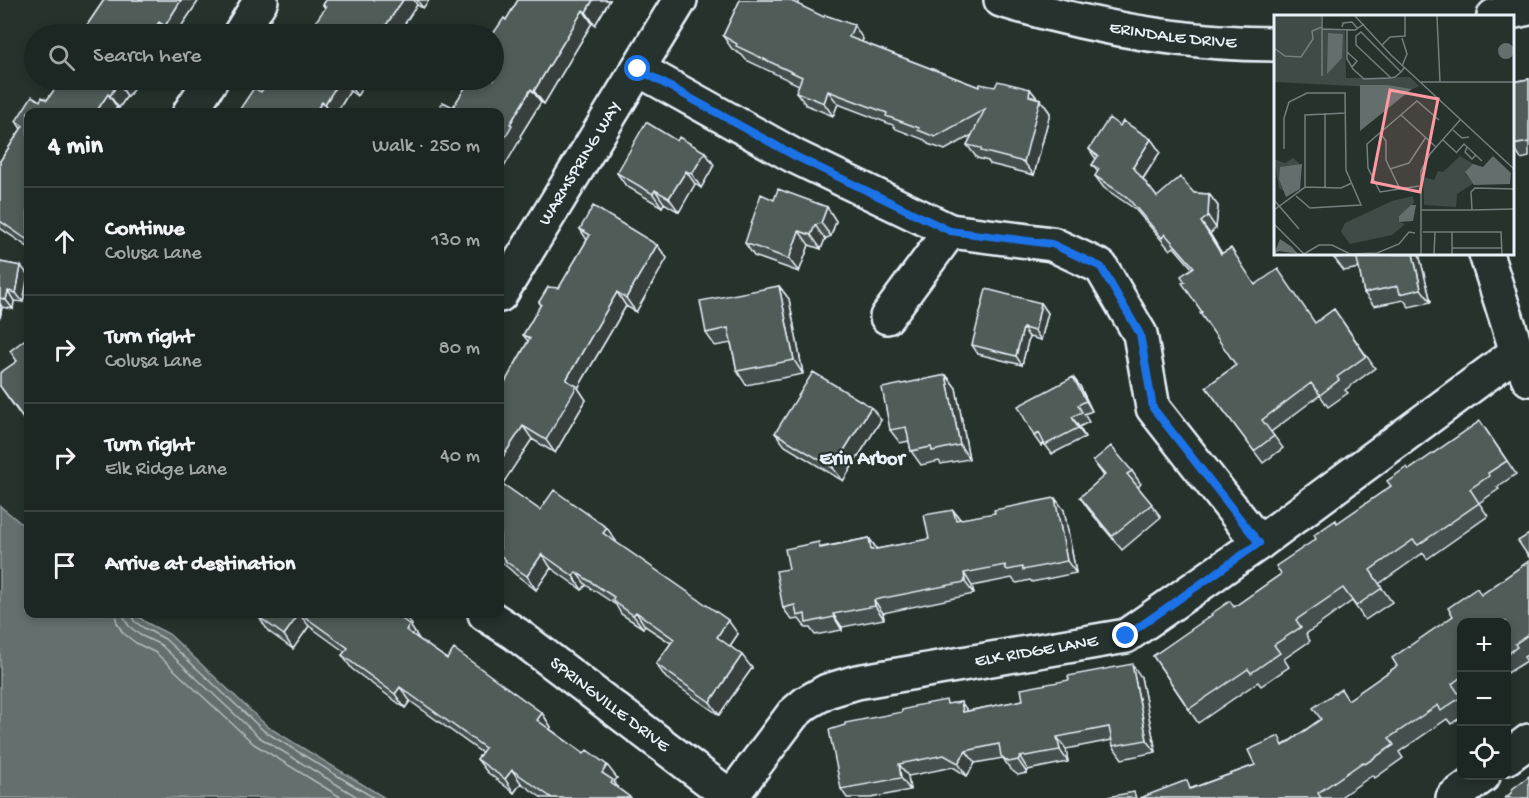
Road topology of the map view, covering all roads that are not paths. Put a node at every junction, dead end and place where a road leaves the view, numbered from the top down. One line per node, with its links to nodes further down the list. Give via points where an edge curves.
1 (261, 0): 6 (street)
2 (680, 0): 8 (street, WARMSPRING WAY)
3 (1022, 3): 7 (street, ERINDALE DRIVE, via 1147,35)
4 (1529, 8): 5 (street)
5 (1498, 15)
6 (246, 24)
7 (1274, 44)
8 (638, 69): 11 (street, via 795,156); 13 (street, WARMSPRING WAY)
9 (204, 90): 10 (street)
10 (193, 108)
11 (950, 231): 14 (street); 16 (street, via 1052,244 1101,267 1140,334 1153,408)
12 (1486, 255): 15 (street)
13 (504, 288)
14 (887, 317)
15 (1523, 365): 16 (street, ELK RIDGE LANE)
16 (1259, 543): 21 (street, ELK RIDGE LANE, via 1126,636 827,690 793,714)
17 (492, 618): 21 (street, SPRINGVILLE DRIVE)
18 (1529, 741): 19 (street)
19 (1511, 754)
20 (1478, 780): 22 (street)
21 (732, 798)
22 (1453, 798)

